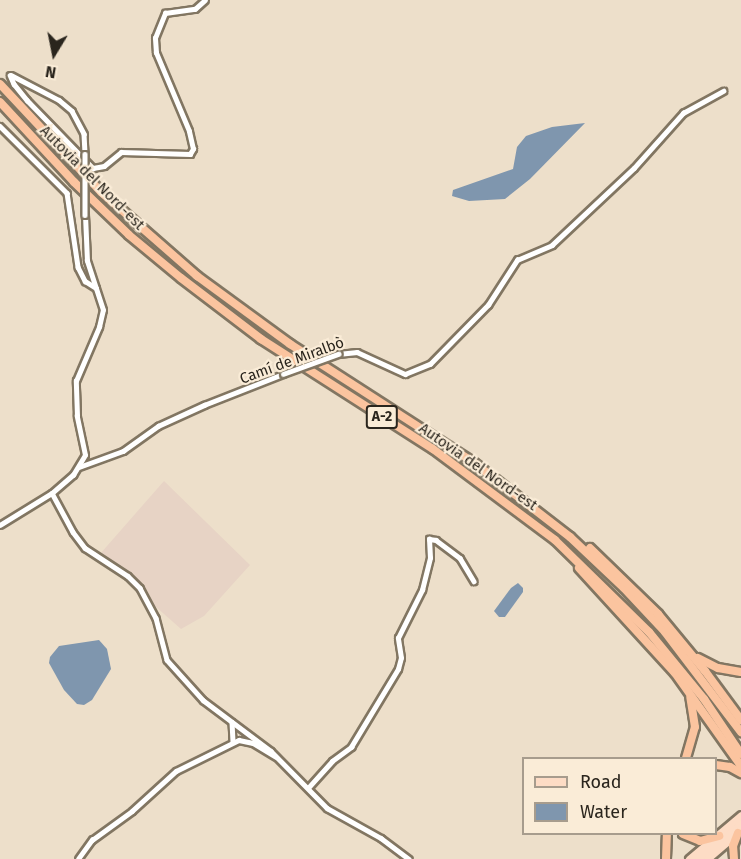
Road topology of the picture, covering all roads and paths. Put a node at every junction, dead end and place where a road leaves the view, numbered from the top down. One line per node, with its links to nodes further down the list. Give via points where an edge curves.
1 (205, 0): 6 (street, bridge, via 195,9 165,13 154,38 156,53 189,131 193,149 190,154 121,152 104,166 93,168 27,100 10,75 59,100 72,111 83,131 85,154 85,215 87,261)
2 (0, 84): 7 (highway, Autovia del Nord-est / A-2, via 101,192 179,262 262,325)
3 (723, 91): 8 (street, Camí de Miralbò, bridge, via 683,113 634,168 552,244 517,260 488,305 430,364 405,374 357,352 338,354 183,414 123,451)
4 (0, 102): 10 (highway, Autovia del Nord-est / A-2, via 96,204 189,285 261,339 433,449)
5 (0, 126): 6 (street, via 67,193 78,267 85,281)
6 (96, 288): 8 (street, via 103,316 76,384 85,448)
7 (407, 419): 13 (highway, via 423,424 465,452 563,525 637,592); 18 (highway, Autovia del Nord-est / A-2, via 511,489 596,560 671,640)
8 (79, 466): 9 (street, Camí de Miralbò)
9 (52, 494): 11 (street, Camí de Miralbò); 17 (street, via 85,548 140,588 154,613 170,664 205,702)
10 (531, 521): 15 (highway, via 627,619); 20 (highway, Autovia del Nord-est / A-2, via 584,566 642,625 693,685)
11 (0, 525)
12 (474, 581): 26 (street, via 460,558 429,539 429,560 420,595 398,640 400,665 351,747 334,759)
13 (690, 652): 14 (highway, via 713,667); 16 (highway)
14 (741, 672)
15 (686, 687): 22 (highway, via 695,723); 24 (highway)
16 (741, 720)
17 (232, 722): 19 (street); 21 (street)
18 (741, 732)
19 (233, 742): 21 (street, via 248,741); 33 (street, via 169,775 132,811 92,840)
20 (741, 754)
21 (277, 756): 26 (street)
22 (687, 757)
23 (717, 765): 25 (highway)
24 (741, 766)
25 (741, 773)
26 (308, 788): 34 (street, via 327,808 381,838)
27 (741, 815): 32 (main road)
28 (741, 823): 37 (main road)
29 (740, 832): 38 (main road); 39 (highway, via 734,844)
30 (667, 835): 35 (highway)
31 (686, 835): 32 (highway, via 703,841)
32 (719, 836): 36 (main road)
33 (78, 859)
34 (409, 859)
35 (666, 859)
36 (688, 859)
37 (698, 859)
38 (707, 859)
39 (734, 859)

